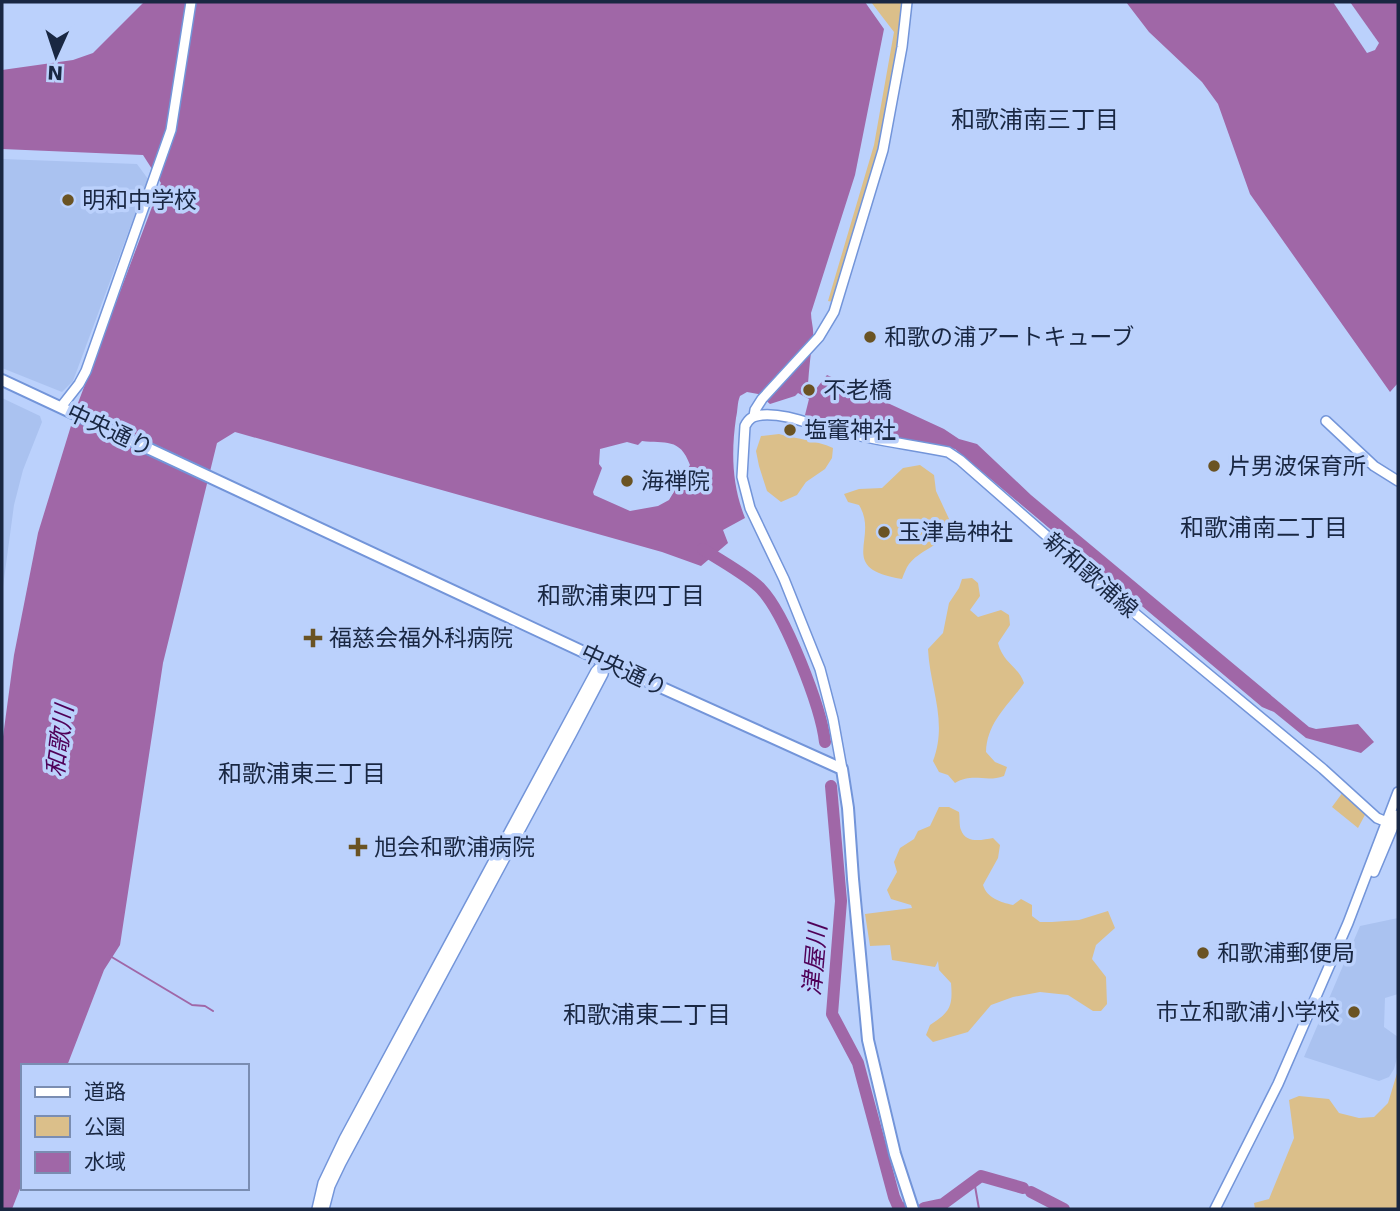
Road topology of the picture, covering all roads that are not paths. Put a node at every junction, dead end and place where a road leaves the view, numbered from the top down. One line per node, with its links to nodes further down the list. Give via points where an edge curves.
1 (191, 2): 4 (street, via 171,130 86,371)
2 (907, 2): 5 (street, via 883,150 834,312 819,337 762,399)
3 (2, 380): 4 (highway, 中央通り)
4 (66, 409): 8 (highway, 中央通り)
5 (754, 416): 9 (street, via 745,426 742,477 750,508 820,669); 12 (street, 新和歌浦線, via 802,420 843,433 948,452 1377,818)
6 (1326, 421): 7 (street, via 1374,466)
7 (1398, 481)
8 (605, 662): 9 (highway, 中央通り); 13 (street, via 596,671 344,1139 323,1183); 14 (street, via 572,733 341,1163)
9 (842, 769): 15 (highway, via 868,1040)
10 (1398, 792): 12 (street)
11 (1398, 815): 12 (street)
12 (1390, 824): 16 (street, via 1278,1084)
13 (317, 1209)
14 (324, 1209)
15 (913, 1209)
16 (1215, 1209)

